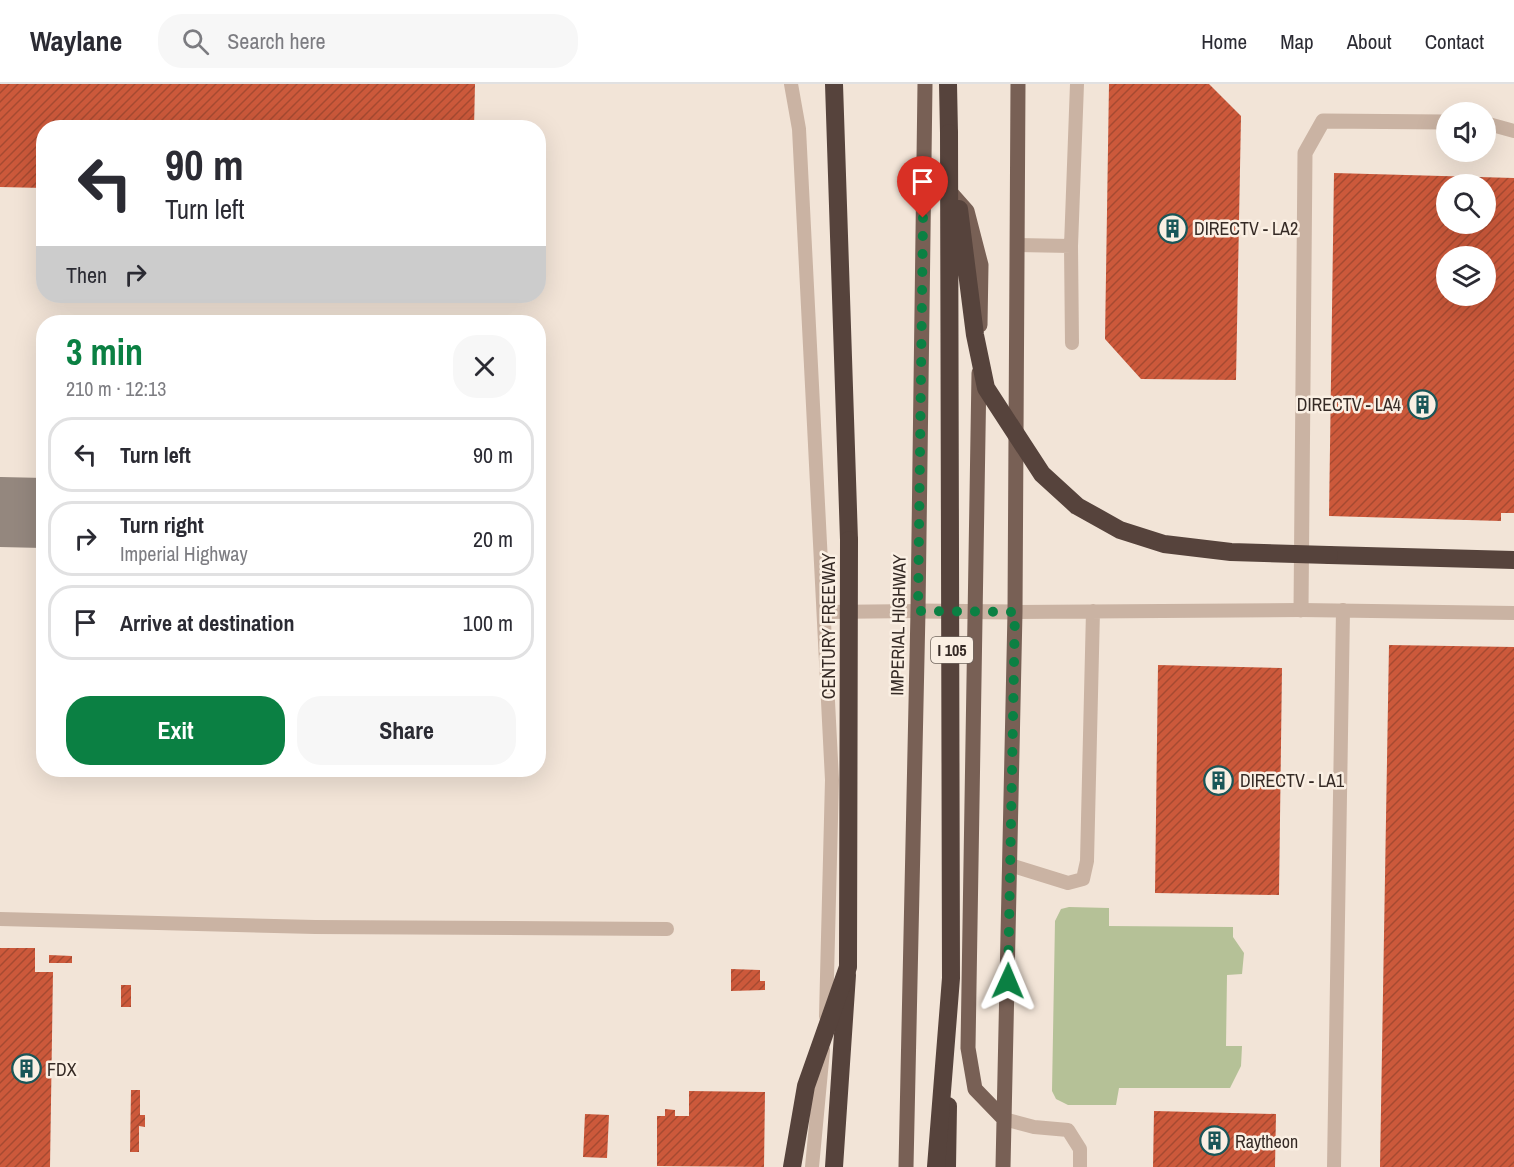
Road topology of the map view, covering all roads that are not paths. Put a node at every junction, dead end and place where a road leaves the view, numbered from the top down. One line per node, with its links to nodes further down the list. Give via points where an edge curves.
1 (792, 84): 20 (lane, via 799,129)
2 (834, 84): 27 (highway, CENTURY FREEWAY, bridge, via 849,540)
3 (925, 84): 11 (main road, IMPERIAL HIGHWAY)
4 (948, 84): 10 (highway, I 105)
5 (1018, 84): 12 (main road)
6 (1077, 84): 13 (lane)
7 (1436, 122): 16 (street, via 1323,122 1305,153)
8 (1496, 126): 9 (lane)
9 (1514, 132)
10 (949, 133): 15 (highway, bridge, via 975,335 986,388 1042,474 1077,506 1120,530 1153,540 1231,552); 28 (highway, I 105, bridge)
11 (924, 171): 18 (main road, IMPERIAL HIGHWAY); 21 (main road, via 944,185 967,211 981,265)
12 (1017, 246): 13 (lane); 22 (main road)
13 (1071, 246): 14 (lane)
14 (1072, 343)
15 (1514, 560)
16 (1301, 610): 17 (lane); 19 (lane)
17 (1343, 610): 23 (lane); 38 (lane)
18 (918, 611): 20 (lane); 21 (street); 33 (main road, IMPERIAL HIGHWAY)
19 (1093, 611): 22 (lane); 24 (lane, via 1087,861 1083,879 1068,882)
20 (824, 612): 31 (lane, via 832,780 828,990)
21 (976, 612): 22 (street); 29 (main road, via 968,1048 975,1089)
22 (1015, 612): 24 (main road)
23 (1514, 614)
24 (1010, 866): 29 (main road)
25 (0, 919): 26 (lane, via 315,927)
26 (667, 929)
27 (848, 968): 30 (highway, bridge, via 806,1086); 32 (highway, CENTURY FREEWAY, bridge)
28 (951, 978): 34 (highway, I 105, bridge); 35 (highway, bridge)
29 (1004, 1119): 36 (main road); 37 (lane, via 1068,1130 1080,1149)
30 (792, 1167)
31 (812, 1167)
32 (834, 1167)
33 (906, 1167)
34 (936, 1167)
35 (947, 1167)
36 (1003, 1167)
37 (1080, 1167)
38 (1334, 1167)

